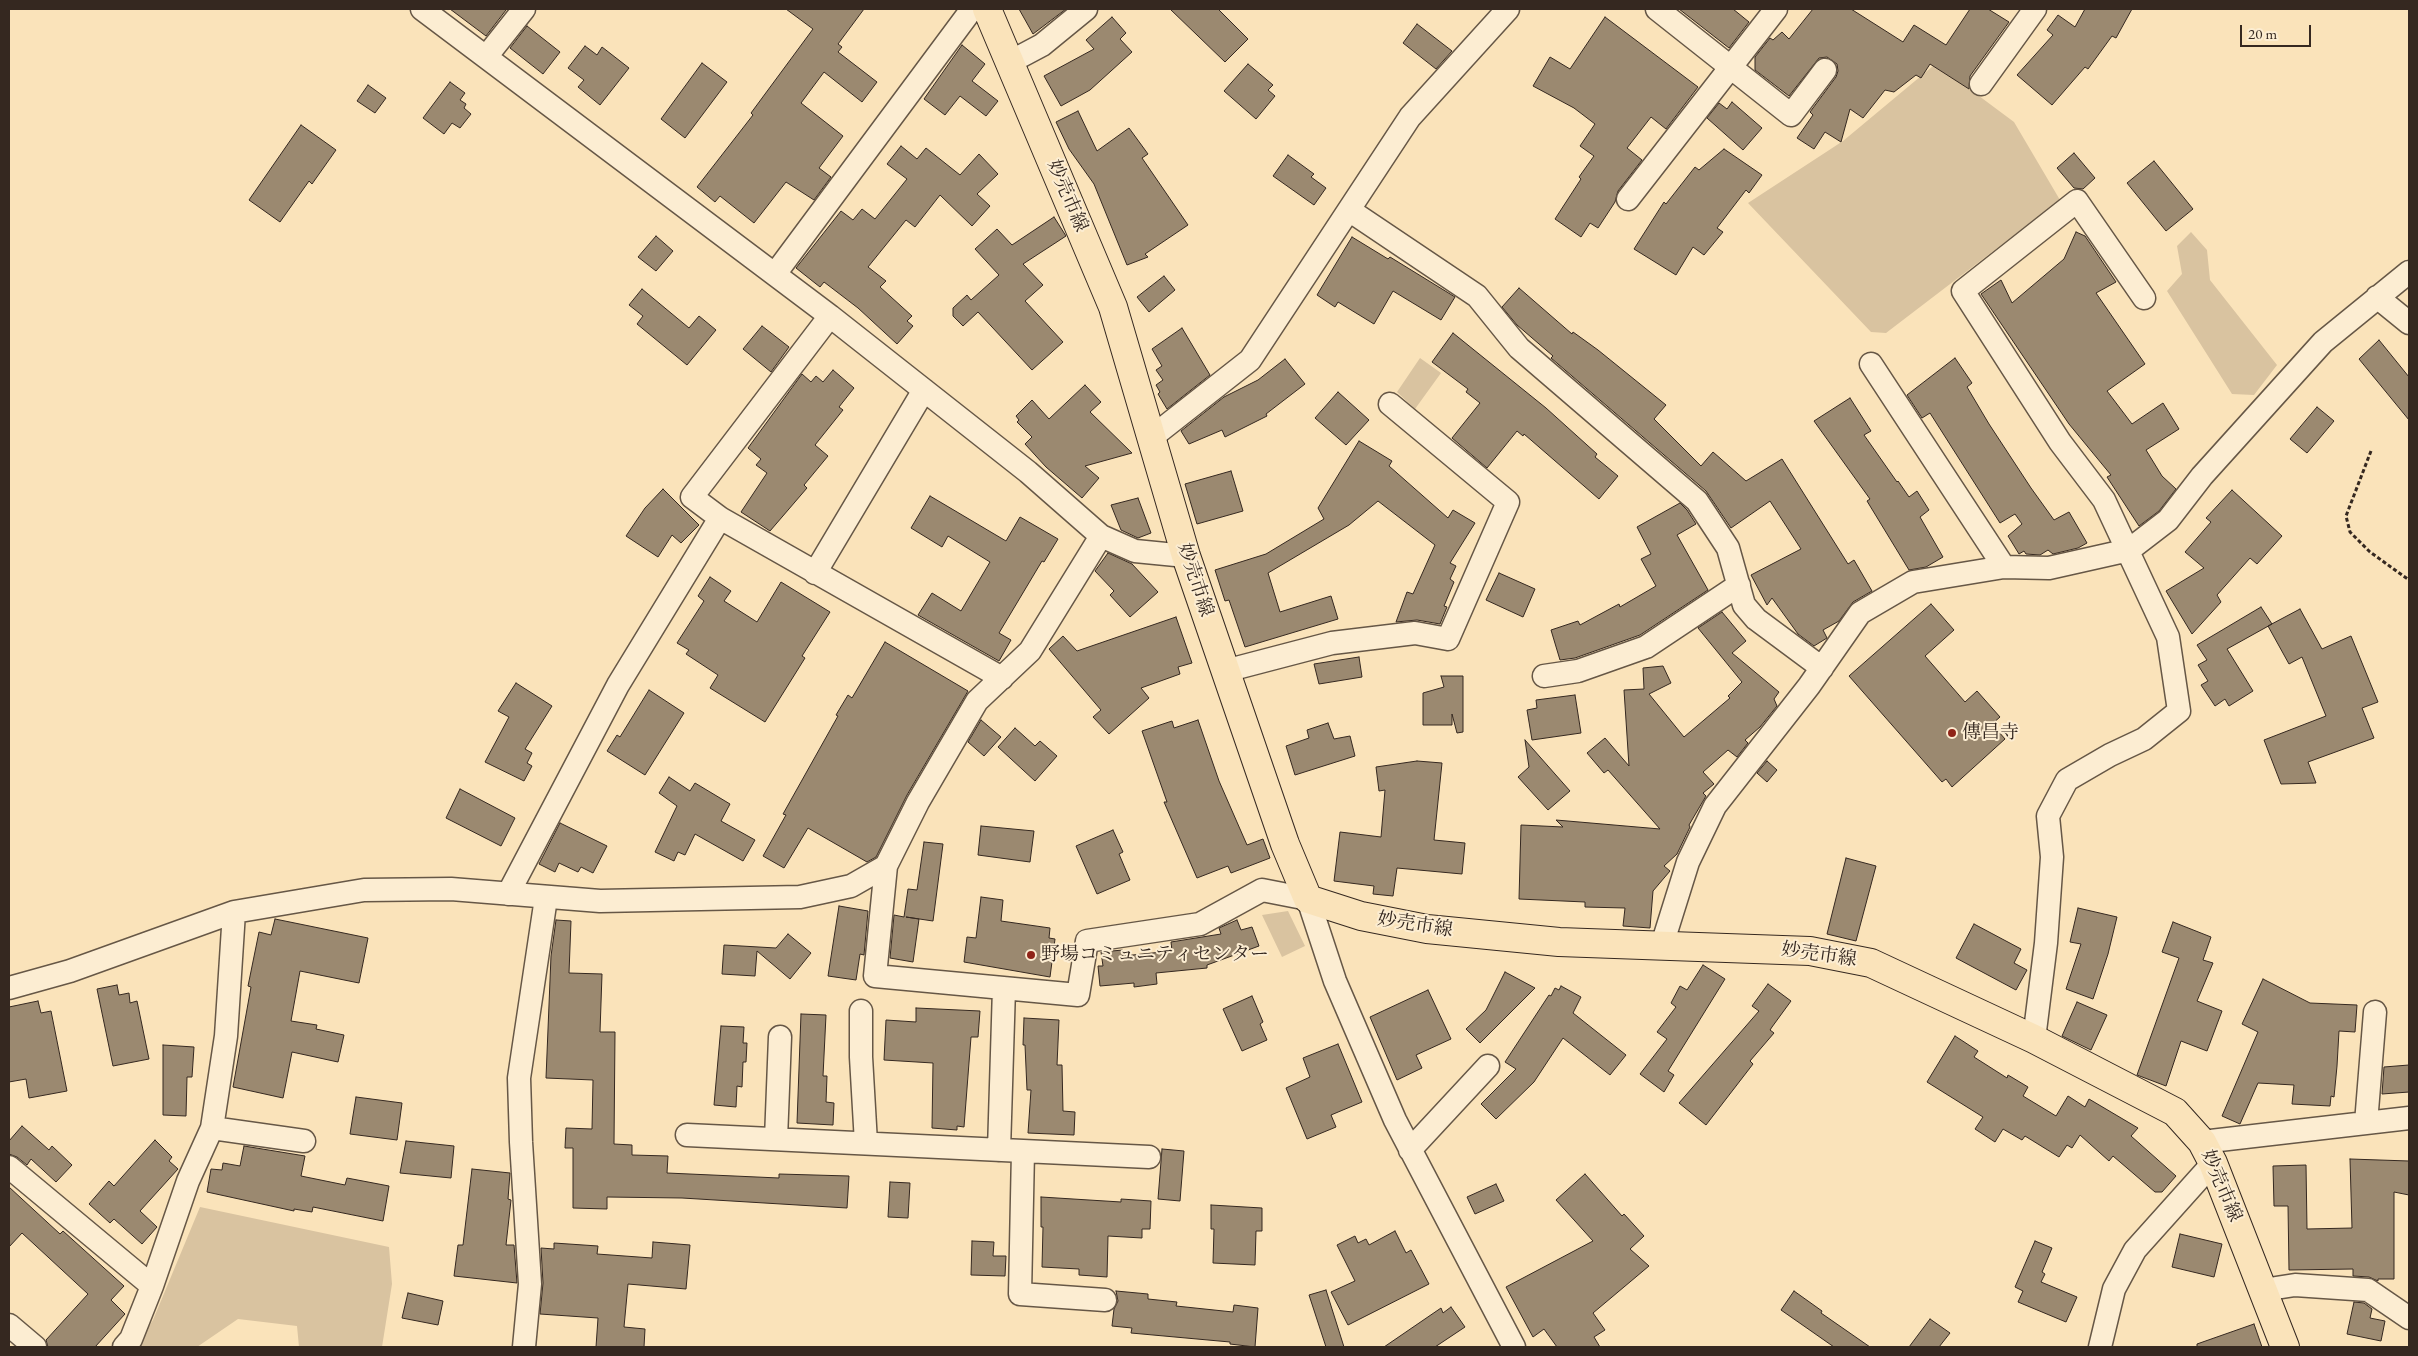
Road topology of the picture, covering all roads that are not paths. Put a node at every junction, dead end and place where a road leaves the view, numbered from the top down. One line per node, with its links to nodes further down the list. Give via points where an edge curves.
1 (422, 9): 10 (street)
2 (524, 9): 10 (street)
3 (972, 9): 18 (street)
4 (988, 9): 11 (main road, 妙売市線)
5 (1086, 9): 11 (street, via 1042,45)
6 (1508, 9): 16 (street, via 1410,118)
7 (1657, 9): 12 (street)
8 (1776, 9): 12 (street)
9 (2035, 9): 14 (street)
10 (486, 57): 18 (street)
11 (1010, 62): 26 (main road, 妙売市線, via 1113,308)
12 (1730, 67): 13 (street, via 1791,115); 15 (street)
13 (1825, 70)
14 (1982, 84)
15 (1628, 199)
16 (1350, 210): 26 (street, via 1250,360); 33 (street, via 1477,296 1518,348 1697,501 1728,548)
17 (2409, 272): 19 (street)
18 (775, 274): 21 (street)
19 (2377, 297): 22 (street); 29 (street, via 2323,342 2202,476 2168,520)
20 (2144, 298): 29 (street, via 2077,201 1963,291 2060,442 2104,500)
21 (830, 316): 24 (street); 27 (street, via 692,498)
22 (2409, 323)
23 (1872, 364): 31 (street)
24 (924, 390): 28 (street, via 1028,472); 32 (street)
25 (1390, 404): 35 (street, via 1508,502 1448,639 1415,634 1332,643)
26 (1152, 437): 30 (main road, 妙売市線)
27 (720, 518): 32 (street); 39 (street, via 618,685)
28 (1101, 536): 30 (street, via 1135,552); 37 (street, via 1030,651)
29 (2129, 550): 31 (street, via 2049,568); 49 (street, via 2168,637 2179,711 2144,739 2067,780 2048,816 2052,857)
30 (1186, 556): 35 (main road, 妙売市線)
31 (2004, 567): 34 (street, via 1912,582 1860,613)
32 (815, 573): 37 (street)
33 (1739, 585): 34 (street, via 1744,605 1756,619); 36 (street, via 1646,647 1578,671)
34 (1822, 668): 43 (street, via 1715,806 1688,862)
35 (1225, 671): 41 (main road, 妙売市線, via 1285,844)
36 (1544, 676)
37 (1002, 678): 38 (street, via 977,701 918,802)
38 (886, 866): 40 (street, via 851,886 800,897 600,901); 45 (street, via 875,976)
39 (508, 894): 40 (street); 42 (street, via 451,889 364,890)
40 (546, 898): 71 (street, via 519,1078 530,1284)
41 (1308, 899): 43 (main road, 妙売市線, via 1360,916 1427,929 1560,942); 45 (street, via 1262,890 1200,924 1087,941 1078,995); 59 (street, via 1335,981)
42 (234, 912): 44 (street, via 70,971); 53 (street, via 226,1036)
43 (1662, 945): 49 (main road, 妙売市線, via 1810,951 1871,962)
44 (9, 988)
45 (1004, 988): 58 (street)
46 (861, 1011): 57 (street)
47 (2375, 1012): 52 (street)
48 (780, 1038): 55 (street)
49 (2034, 1039): 61 (main road, 妙売市線, via 2175,1112)
50 (1488, 1066): 59 (street)
51 (2409, 1118): 52 (street)
52 (2366, 1123): 61 (street)
53 (212, 1128): 56 (street); 64 (street, via 188,1181)
54 (687, 1135): 55 (street)
55 (776, 1139): 57 (street)
56 (304, 1141)
57 (866, 1143): 58 (street)
58 (999, 1150): 60 (street)
59 (1410, 1150): 72 (street)
60 (1023, 1151): 62 (street); 66 (street, via 1020,1294)
61 (2207, 1152): 65 (main road, 妙売市線); 73 (street, via 2135,1250 2114,1289)
62 (1149, 1157)
63 (9, 1167): 64 (street)
64 (152, 1286): 70 (street, via 131,1339)
65 (2263, 1290): 67 (street, via 2295,1285 2368,1290); 74 (main road, 妙売市線)
66 (1105, 1300)
67 (2409, 1318)
68 (9, 1326): 69 (street)
69 (35, 1347)
70 (124, 1347)
71 (524, 1347)
72 (1514, 1347)
73 (2100, 1347)
74 (2285, 1347)

